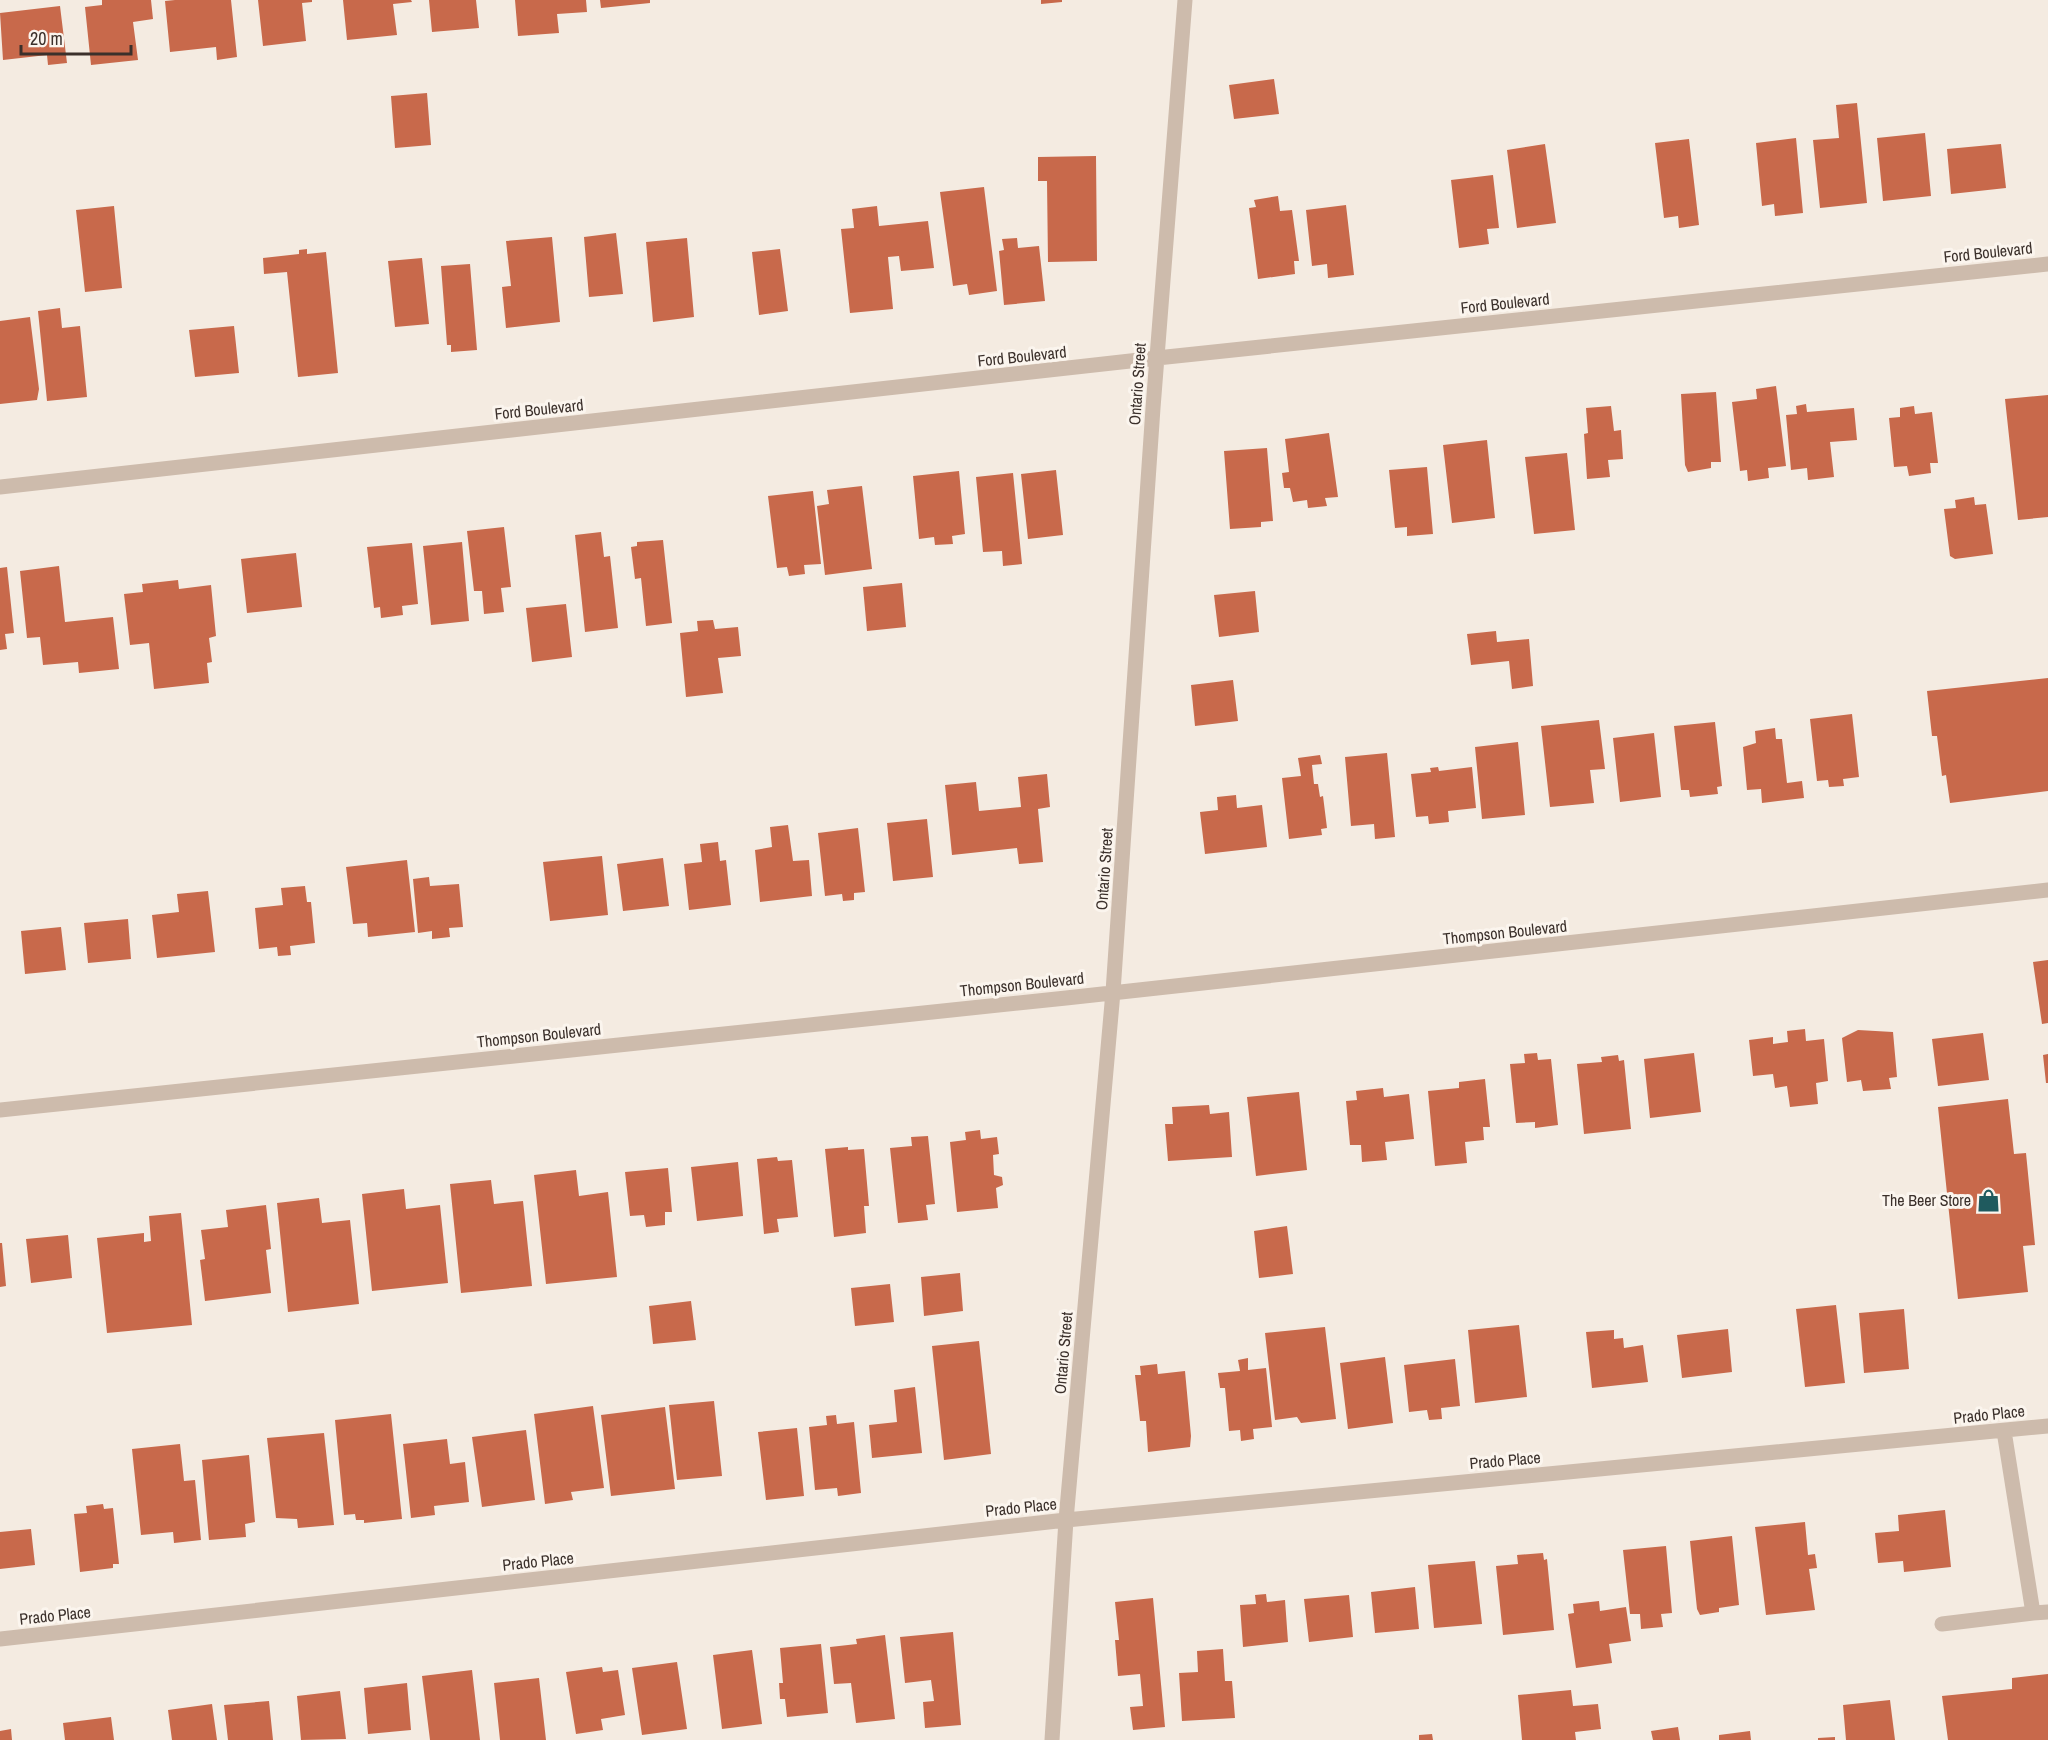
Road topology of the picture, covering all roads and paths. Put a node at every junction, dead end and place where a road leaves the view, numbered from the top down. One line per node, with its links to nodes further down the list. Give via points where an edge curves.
1 (1185, 0): 3 (street, Ontario Street)
2 (2048, 264): 3 (street, Ford Boulevard)
3 (1157, 358): 4 (street, Ford Boulevard); 6 (street, Ontario Street)
4 (0, 487)
5 (2048, 890): 6 (street, Thompson Boulevard)
6 (1113, 992): 7 (street, Thompson Boulevard); 10 (street, Ontario Street)
7 (0, 1110)
8 (2048, 1426): 9 (street, Prado Place)
9 (2004, 1431): 10 (street, Prado Place); 11 (street)
10 (1066, 1520): 13 (street, Prado Place); 14 (street, Ontario Street)
11 (2040, 1613): 12 (street)
12 (1942, 1624)
13 (0, 1639)
14 (1052, 1740)

